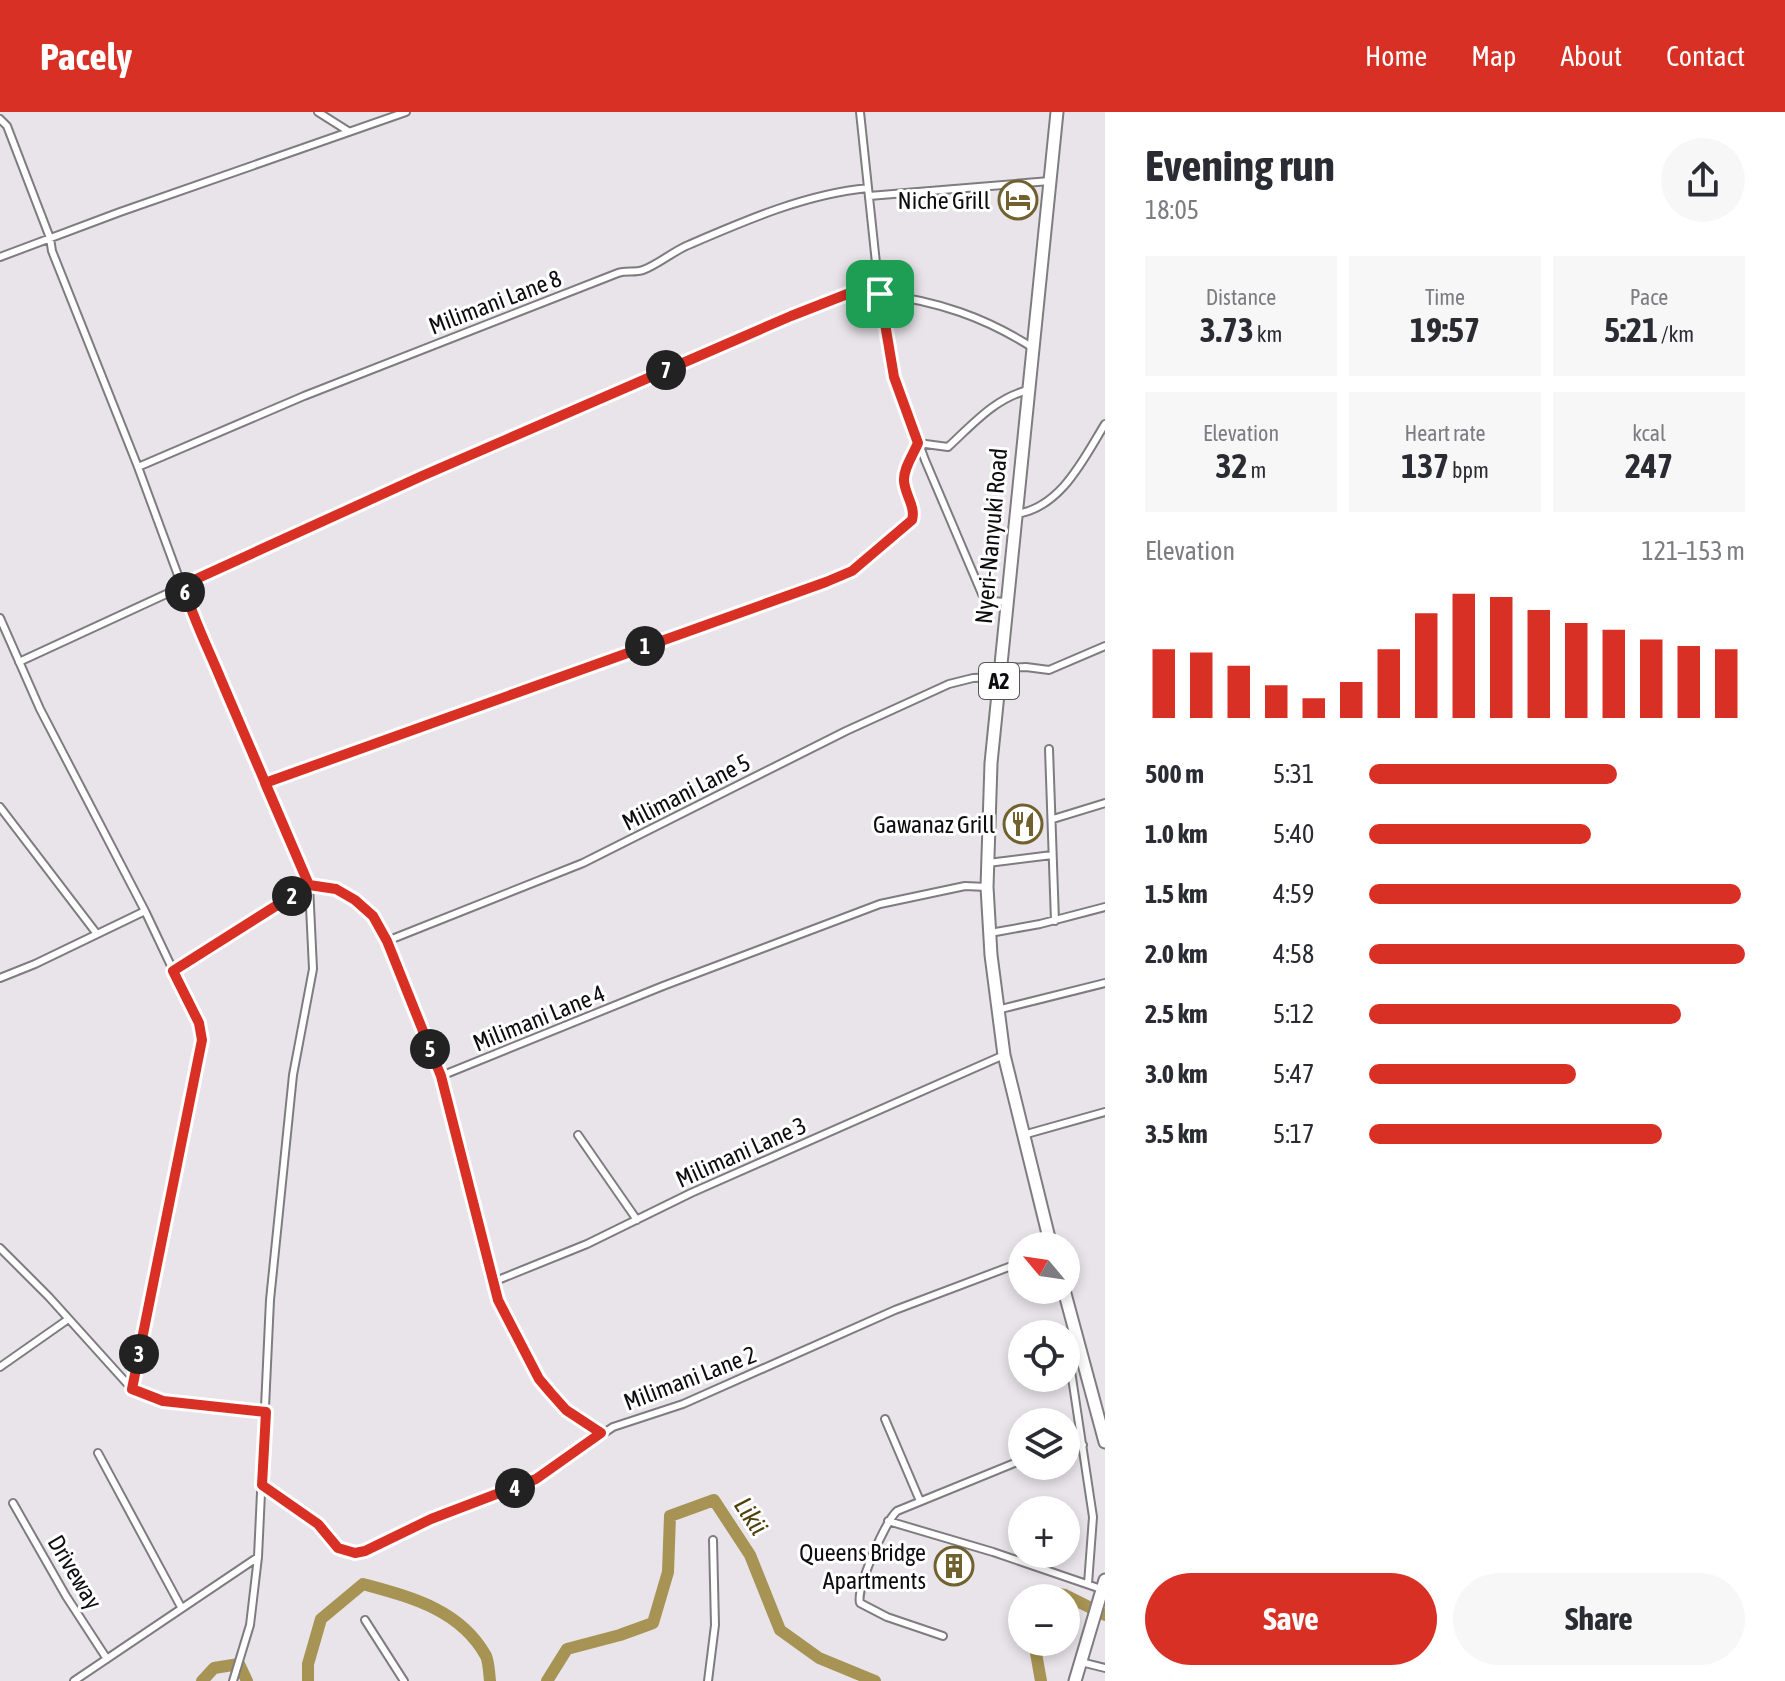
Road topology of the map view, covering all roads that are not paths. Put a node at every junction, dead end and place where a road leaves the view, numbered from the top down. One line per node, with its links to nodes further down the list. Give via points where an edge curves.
1 (318, 112): 6 (street)
2 (406, 112): 6 (street)
3 (860, 112): 8 (street)
4 (1057, 112): 7 (highway, Nyeri-Nanyuki Road / A2)
5 (0, 119): 9 (street)
6 (348, 131): 9 (street)
7 (1050, 181): 8 (street, Milimani Lane 8); 13 (highway, Nyeri-Nanyuki Road / A2)
8 (869, 192): 11 (street); 17 (street, Milimani Lane 8, via 839,191 769,213 642,270 618,273)
9 (50, 238): 10 (street); 17 (street)
10 (0, 257)
11 (878, 282): 12 (street); 19 (street, via 422,476)
12 (880, 294): 13 (street, via 964,312); 16 (street, via 894,377)
13 (1033, 348): 14 (highway, Nyeri-Nanyuki Road / A2)
14 (1029, 390): 16 (street, via 994,406 948,447); 18 (highway, Nyeri-Nanyuki Road / A2)
15 (1105, 424): 18 (street, via 1075,473 1052,497)
16 (918, 443): 20 (street, via 984,597); 27 (street, via 904,481 912,520 846,574)
17 (138, 467): 19 (street)
18 (1016, 514): 20 (highway, Nyeri-Nanyuki Road / A2)
19 (183, 585): 24 (street); 27 (street)
20 (1007, 602): 25 (highway, Nyeri-Nanyuki Road / A2)
21 (0, 618): 24 (street)
22 (1104, 647): 23 (street); 25 (street, Milimani Lane 5, via 1049,670)
23 (1105, 657)
24 (19, 662): 36 (street)
25 (1000, 672): 32 (highway, Nyeri-Nanyuki Road / A2); 40 (street, Milimani Lane 5, via 949,684 583,863)
26 (1049, 749): 30 (street)
27 (265, 783): 33 (street)
28 (1105, 803): 30 (street)
29 (0, 807): 39 (street)
30 (1053, 819): 31 (street)
31 (1052, 855): 32 (street); 37 (street)
32 (987, 863): 34 (highway, Nyeri-Nanyuki Road / A2)
33 (309, 885): 40 (street, via 336,889 355,900 373,916); 41 (street); 60 (street, via 313,969 293,1075 270,1300)
34 (987, 887): 38 (highway, Nyeri-Nanyuki Road / A2); 46 (street, Milimani Lane 4, via 965,886 880,904)
35 (1105, 907): 37 (street)
36 (145, 911): 39 (street); 41 (street)
37 (1055, 921): 38 (street)
38 (990, 933): 44 (highway, Nyeri-Nanyuki Road / A2)
39 (97, 934): 42 (street)
40 (387, 941): 46 (street)
41 (173, 971): 59 (street, via 202,1040)
42 (0, 978)
43 (1105, 983): 44 (street)
44 (997, 1010): 45 (highway, Nyeri-Nanyuki Road / A2)
45 (1004, 1055): 49 (highway, Nyeri-Nanyuki Road / A2); 50 (street, Milimani Lane 3)
46 (441, 1076): 54 (street)
47 (1105, 1112): 49 (street)
48 (578, 1135): 50 (street)
49 (1023, 1135): 51 (highway, Nyeri-Nanyuki Road / A2)
50 (637, 1220): 54 (street, Milimani Lane 3)
51 (1047, 1232)
52 (0, 1248): 56 (street)
53 (1008, 1267): 62 (street, Milimani Lane 2, via 895,1310 710,1393)
54 (493, 1282): 62 (street, via 539,1379 566,1410)
55 (1068, 1304): 57 (highway)
56 (67, 1320): 58 (street); 59 (street)
57 (1081, 1350): 63 (highway); 64 (street, via 1071,1371)
58 (0, 1367)
59 (132, 1389): 60 (street, via 163,1401)
60 (266, 1412): 68 (street)
61 (885, 1419): 69 (street)
62 (601, 1433): 68 (street, Milimani Lane 2, via 536,1479 355,1553 338,1548 318,1524)
63 (1105, 1442)
64 (1083, 1445): 65 (street); 74 (street, via 1093,1517)
65 (1080, 1446)
66 (98, 1453): 76 (street)
67 (1008, 1466): 69 (street)
68 (262, 1485): 73 (street)
69 (920, 1501): 71 (street)
70 (13, 1503): 79 (street, Driveway)
71 (888, 1521): 74 (street); 78 (street, via 859,1599 874,1611)
72 (713, 1540): 85 (street, via 715,1625)
73 (258, 1557): 76 (street); 83 (street, via 252,1613)
74 (1088, 1584): 75 (street)
75 (1104, 1585): 80 (highway)
76 (181, 1607): 79 (street)
77 (365, 1620): 84 (street)
78 (943, 1636)
79 (107, 1659): 82 (street)
80 (1081, 1662): 81 (street); 86 (highway)
81 (1105, 1668)
82 (74, 1681)
83 (233, 1681)
84 (404, 1681)
85 (708, 1681)
86 (1075, 1681)

